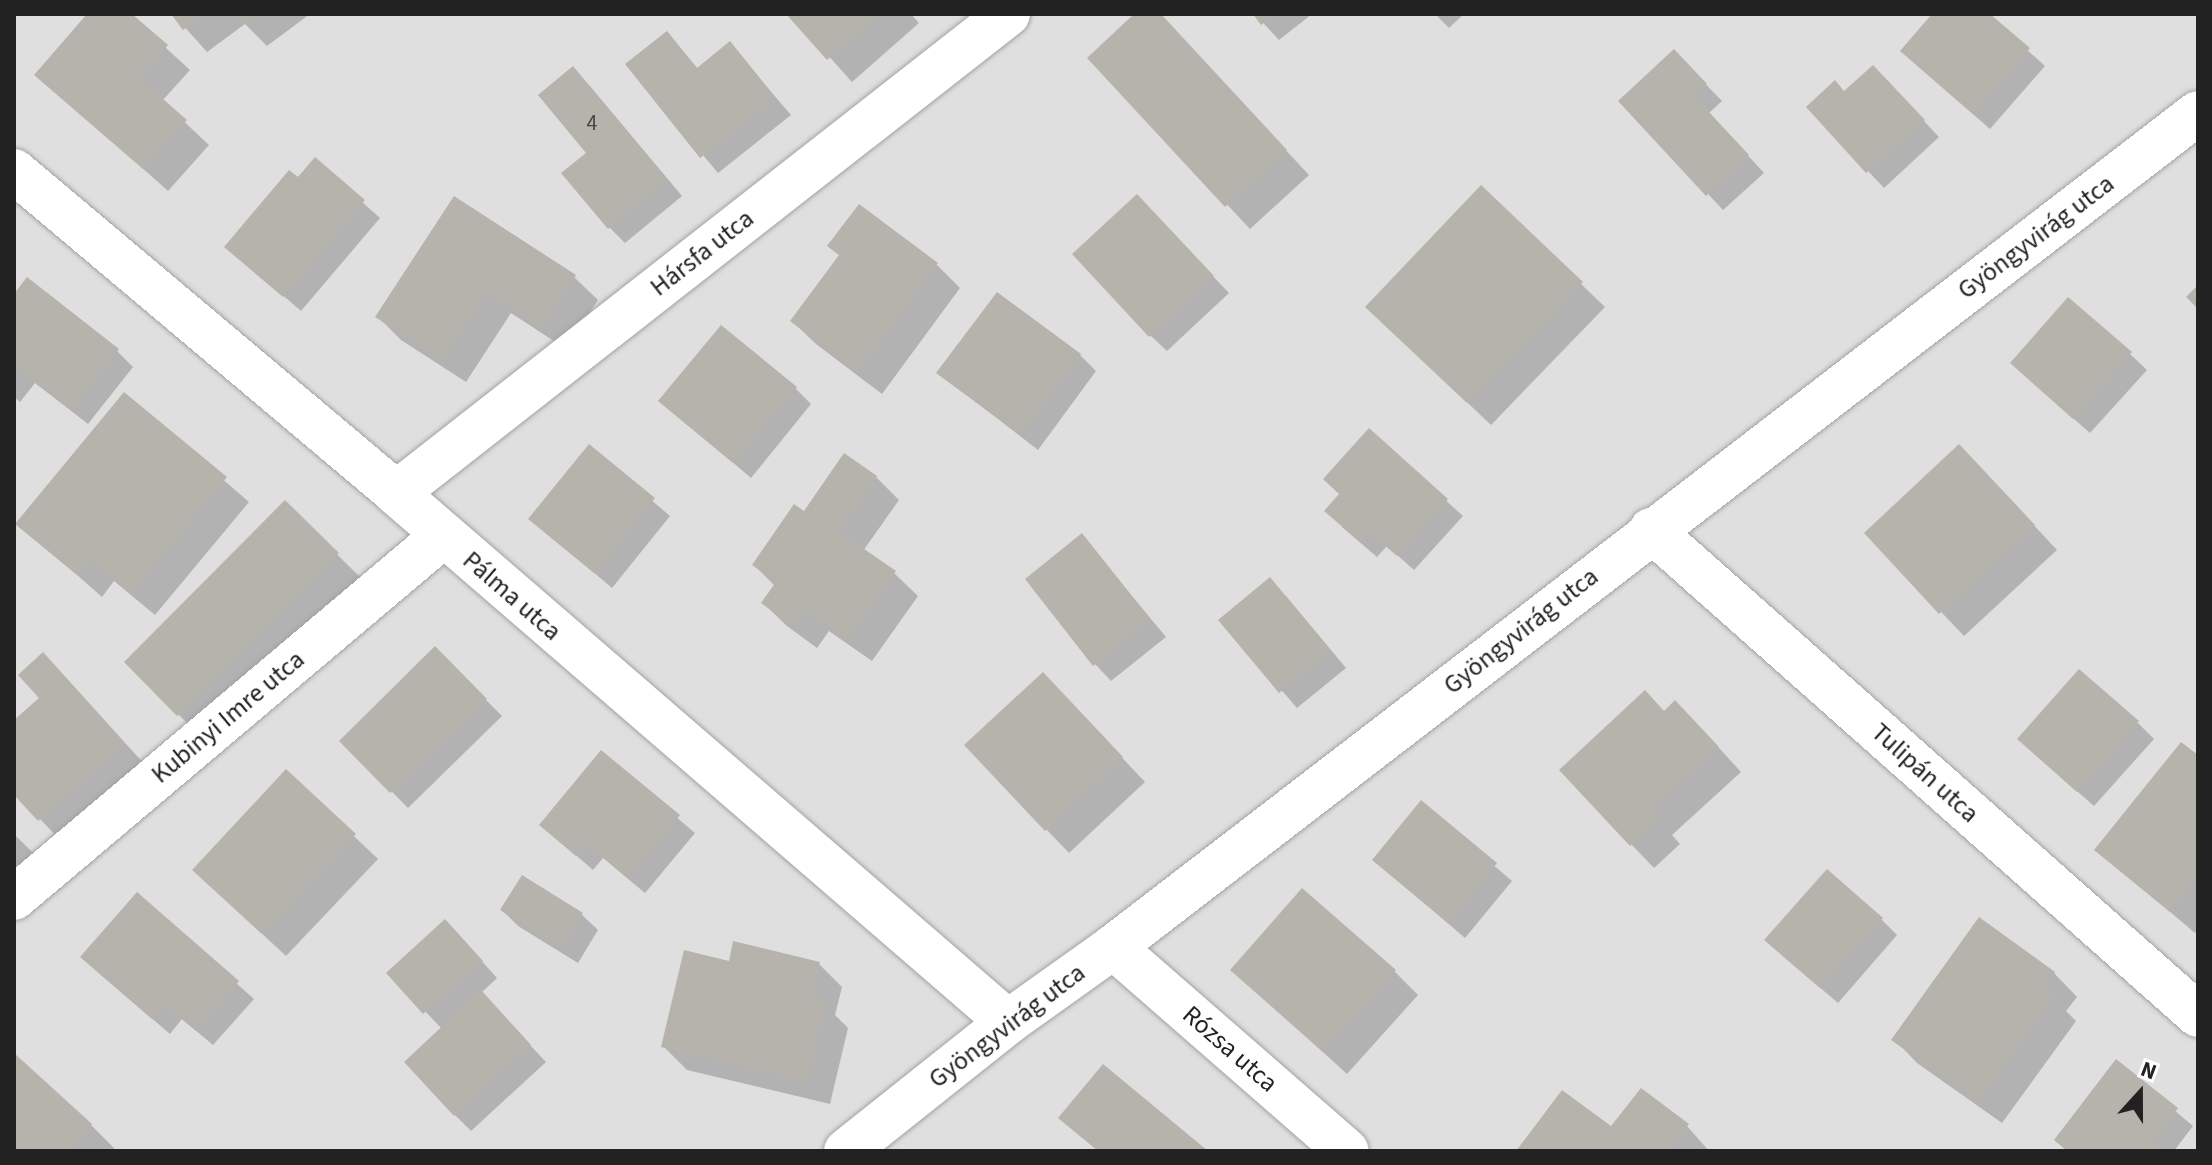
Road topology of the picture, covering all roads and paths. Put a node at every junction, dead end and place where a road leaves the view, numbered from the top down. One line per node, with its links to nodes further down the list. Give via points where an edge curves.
1 (1008, 14): 4 (street, Hársfa utca)
2 (2198, 113): 5 (street, Gyöngyvirág utca)
3 (14, 171): 4 (street, Pálma utca)
4 (396, 493): 6 (street, Pálma utca)
5 (1651, 530): 8 (street, Gyöngyvirág utca); 9 (street, Tulipán utca)
6 (443, 536): 7 (street, Kubinyi Imre utca); 10 (street, Pálma utca)
7 (14, 898)
8 (1113, 947): 10 (street, Gyöngyvirág utca); 12 (street, Rózsa utca)
9 (2198, 1015)
10 (1008, 1022): 11 (street, Gyöngyvirág utca)
11 (846, 1151)
12 (1347, 1151)

